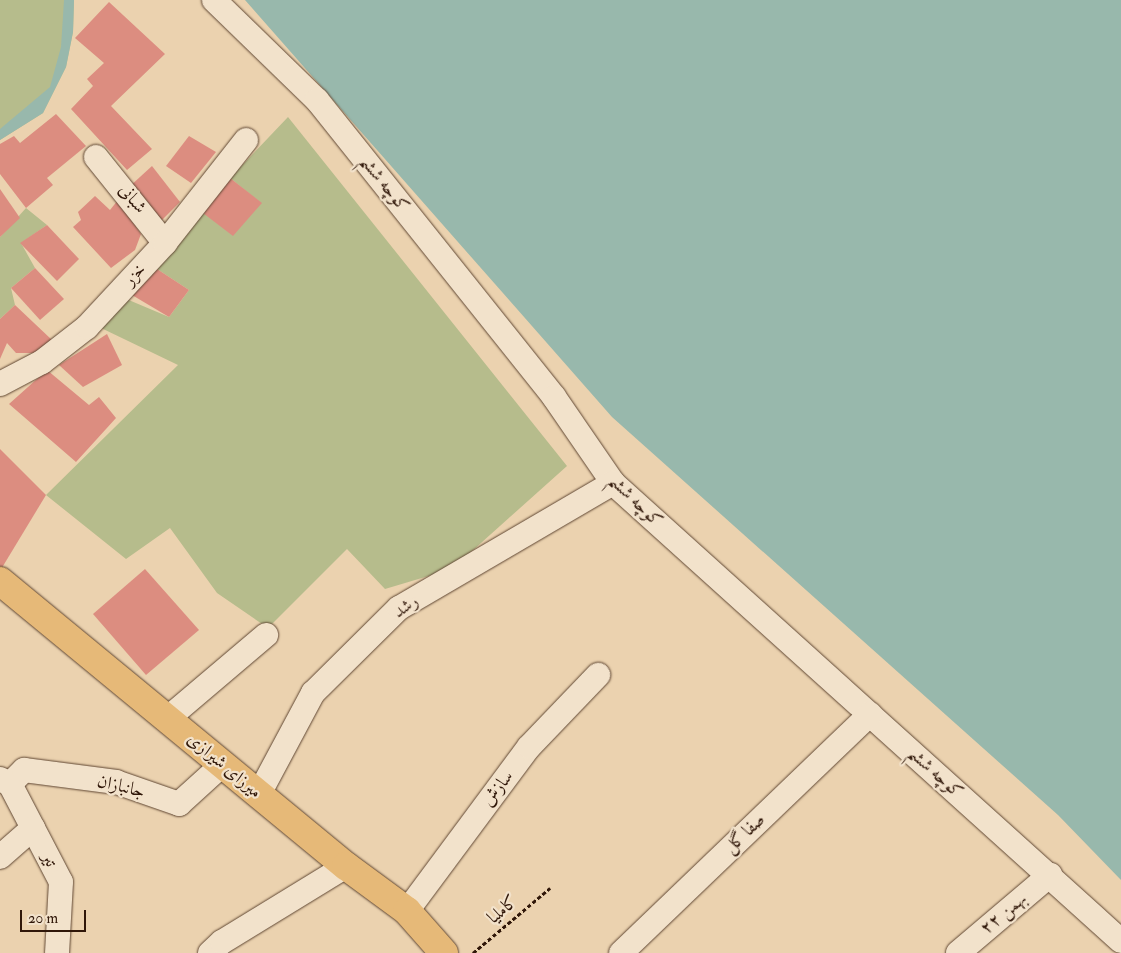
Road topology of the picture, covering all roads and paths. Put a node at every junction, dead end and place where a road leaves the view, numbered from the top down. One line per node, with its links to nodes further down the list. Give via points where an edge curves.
1 (214, 0): 6 (street, کوچه ششم, via 317,100 554,397)
2 (246, 140): 4 (street, خزر)
3 (96, 157): 4 (street, شبانی)
4 (165, 243): 5 (street, خزر, via 87,327 42,362)
5 (0, 384)
6 (614, 483): 10 (street, کوچه ششم); 14 (street, رشد, via 399,608 313,693)
7 (0, 581): 11 (main road, میرزای شیرازی)
8 (266, 635): 11 (street)
9 (598, 675): 20 (street, سازش, via 529,747)
10 (870, 714): 18 (street, کوچه ششم); 26 (street, صفا گل)
11 (167, 719): 12 (main road, میرزای شیرازی)
12 (223, 764): 13 (street, جانبازان, via 179,804 116,782 24,770); 14 (main road, میرزای شیرازی)
13 (5, 782): 15 (street, تیر)
14 (259, 794): 17 (main road, میرزای شیرازی)
15 (33, 828): 16 (street); 22 (street, تیر, via 60,882)
16 (0, 857)
17 (346, 866): 20 (main road, میرزای شیرازی); 23 (street, via 222,942)
18 (1050, 875): 21 (street, کوچه ششم); 27 (street, ۲۲ بهمن)
19 (550, 888): 25 (path, کاملیا)
20 (407, 911): 24 (main road, میرزای شیرازی)
21 (1121, 941)
22 (57, 953)
23 (210, 953)
24 (444, 953)
25 (473, 953)
26 (621, 953)
27 (958, 953)

